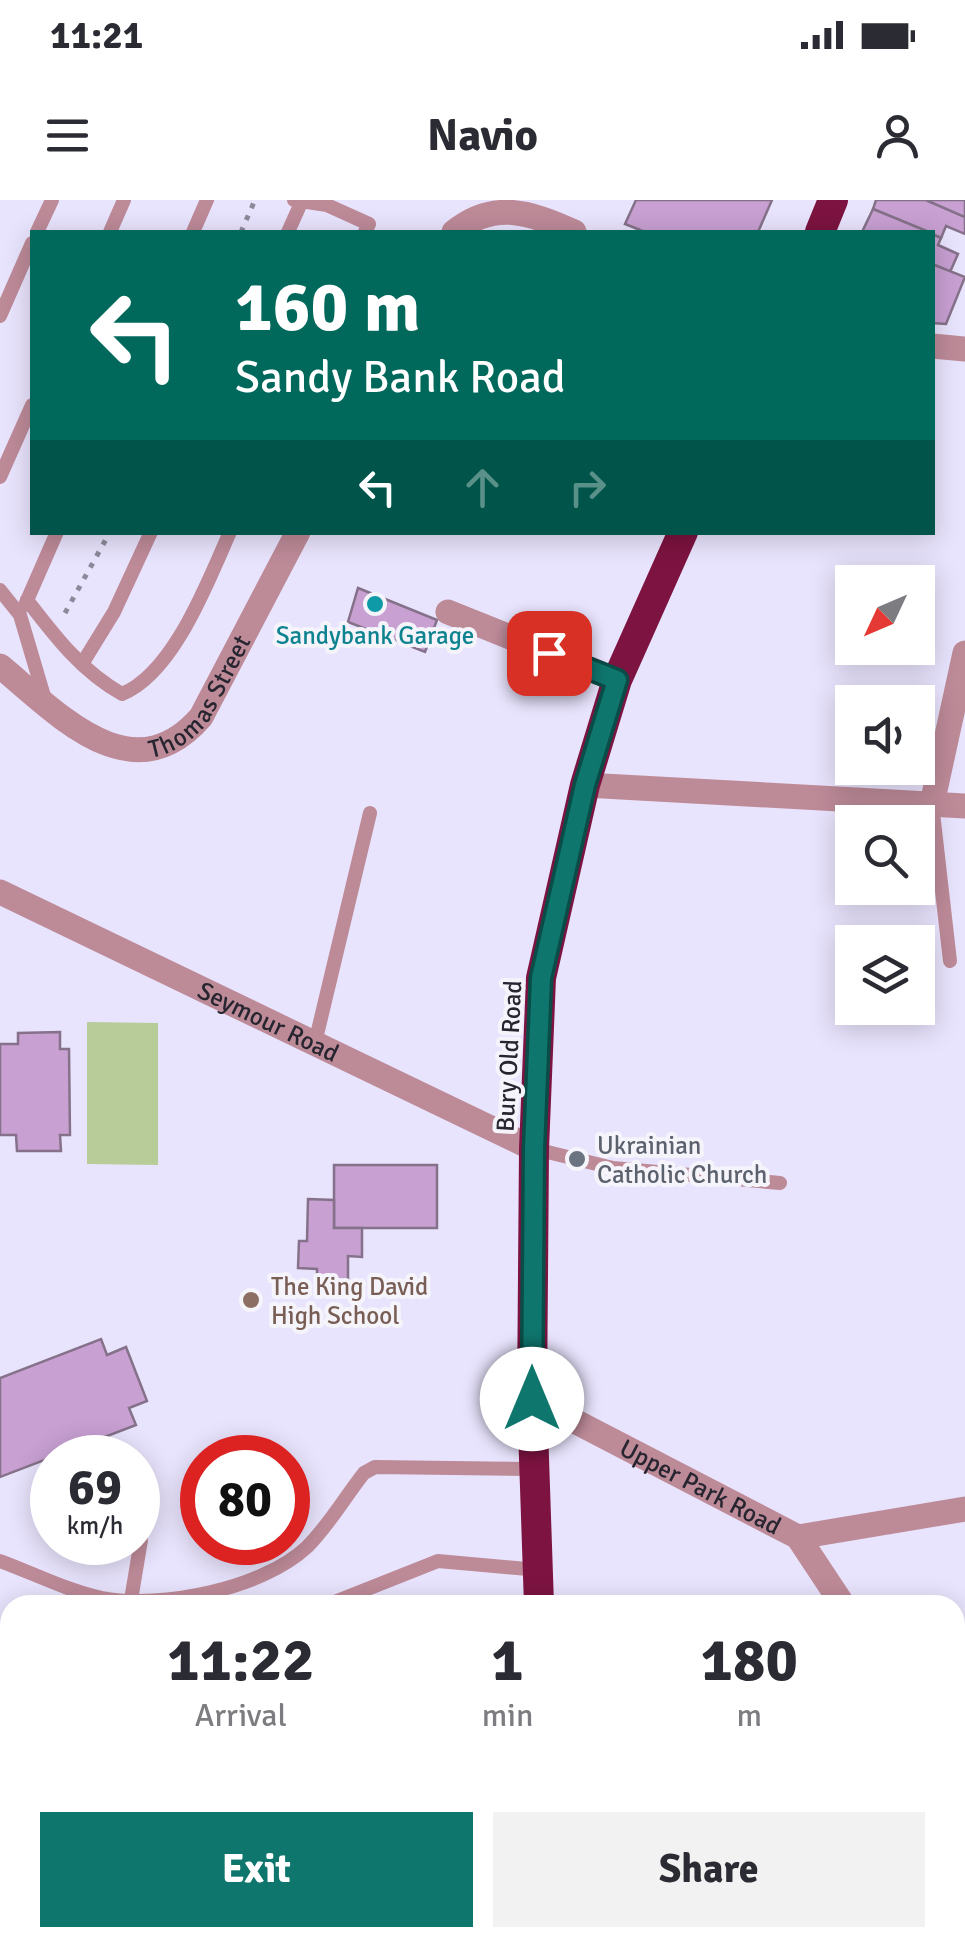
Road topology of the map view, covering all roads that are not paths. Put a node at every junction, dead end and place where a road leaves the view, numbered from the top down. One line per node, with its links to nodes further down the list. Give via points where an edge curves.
1 (52, 200): 6 (lane)
2 (124, 200): 7 (lane)
3 (207, 200): 8 (lane)
4 (833, 200): 13 (highway)
5 (298, 202): 9 (lane); 10 (lane, via 327,205 369,224)
6 (38, 230)
7 (111, 230)
8 (193, 230)
9 (289, 230)
10 (366, 230)
11 (457, 230): 12 (street, via 482,211 514,205)
12 (570, 230)
13 (821, 230)
14 (30, 248): 15 (lane)
15 (0, 316)
16 (935, 346): 17 (street)
17 (965, 349)
18 (30, 410): 19 (lane)
19 (0, 477)
20 (57, 535): 26 (lane)
21 (149, 535): 30 (lane)
22 (229, 535): 30 (lane, via 202,595 140,687 122,694)
23 (296, 535): 33 (street, Thomas Street, via 201,717 180,737 152,748 120,749 90,737)
24 (682, 535): 32 (highway, Bury Old Road)
25 (0, 590): 28 (lane)
26 (27, 600): 28 (lane); 30 (lane)
27 (448, 612): 32 (street)
28 (20, 615): 33 (lane)
29 (965, 653): 35 (street)
30 (82, 664)
31 (0, 666): 33 (street, Thomas Street)
32 (617, 680): 34 (highway, Bury Old Road)
33 (47, 705)
34 (585, 785): 35 (street); 41 (highway, Bury Old Road, via 541,978)
35 (932, 804): 36 (street); 39 (lane)
36 (965, 806)
37 (370, 813): 40 (lane)
38 (0, 892): 40 (street, Seymour Road)
39 (950, 961)
40 (314, 1043): 41 (street, Seymour Road)
41 (534, 1149): 42 (lane, via 613,1168); 43 (highway, Bury Old Road)
42 (780, 1183)
43 (532, 1399): 44 (highway, Bury Old Road); 46 (street, Upper Park Road)
44 (535, 1469): 49 (highway, Bury Old Road); 52 (lane, via 375,1466 290,1560)
45 (965, 1509): 46 (street)
46 (798, 1537): 55 (street, Upper Park Road)
47 (0, 1561): 50 (lane)
48 (137, 1565): 51 (lane)
49 (538, 1570): 53 (lane, via 438,1562); 54 (highway, Bury Old Road)
50 (92, 1595)
51 (133, 1595)
52 (191, 1595)
53 (353, 1595)
54 (539, 1595)
55 (836, 1595)

